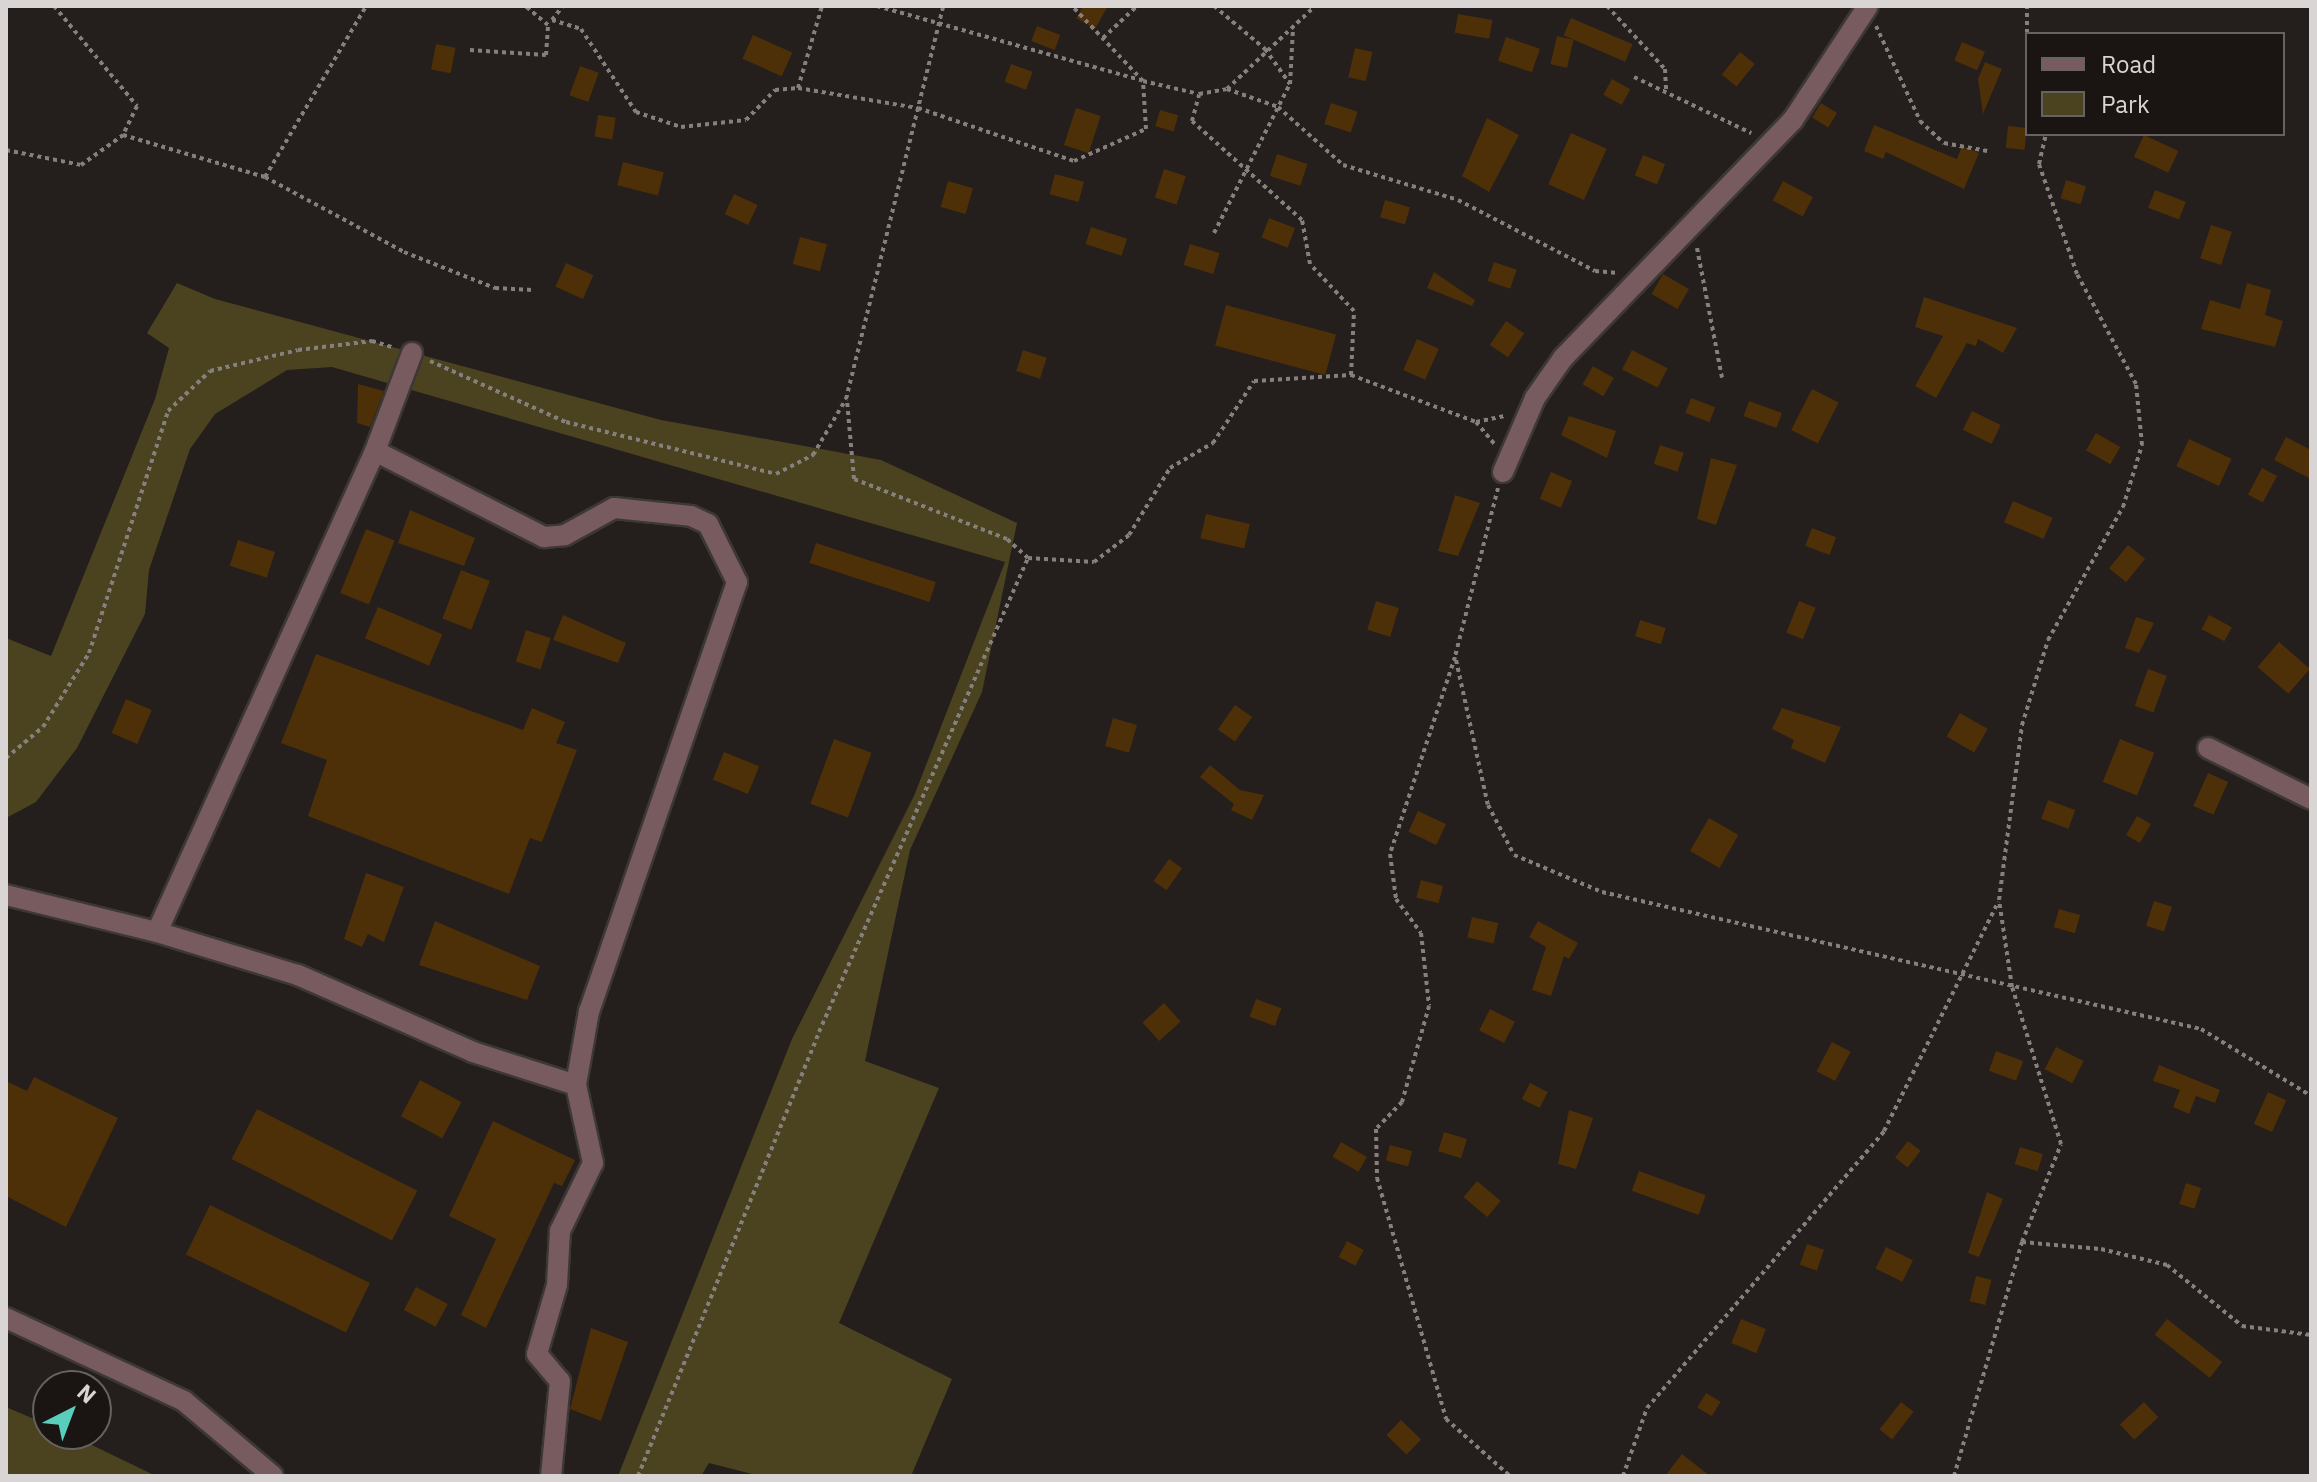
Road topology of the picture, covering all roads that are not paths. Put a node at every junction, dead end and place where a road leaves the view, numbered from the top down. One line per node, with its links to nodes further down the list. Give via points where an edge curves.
1 (1868, 7): 4 (street, via 1771,144 1637,275 1535,398)
2 (412, 353): 3 (street)
3 (375, 451): 8 (street); 9 (street, via 544,537 565,535 614,508 691,516 721,539 737,582 589,1011)
4 (1503, 472)
5 (2208, 748): 6 (street)
6 (2311, 799)
7 (6, 895): 8 (street)
8 (157, 932): 9 (street, via 298,975 473,1052)
9 (576, 1085): 12 (street, via 593,1163 560,1231 557,1285 537,1354 560,1381)
10 (6, 1318): 11 (street, via 184,1401)
11 (273, 1476)
12 (551, 1476)

